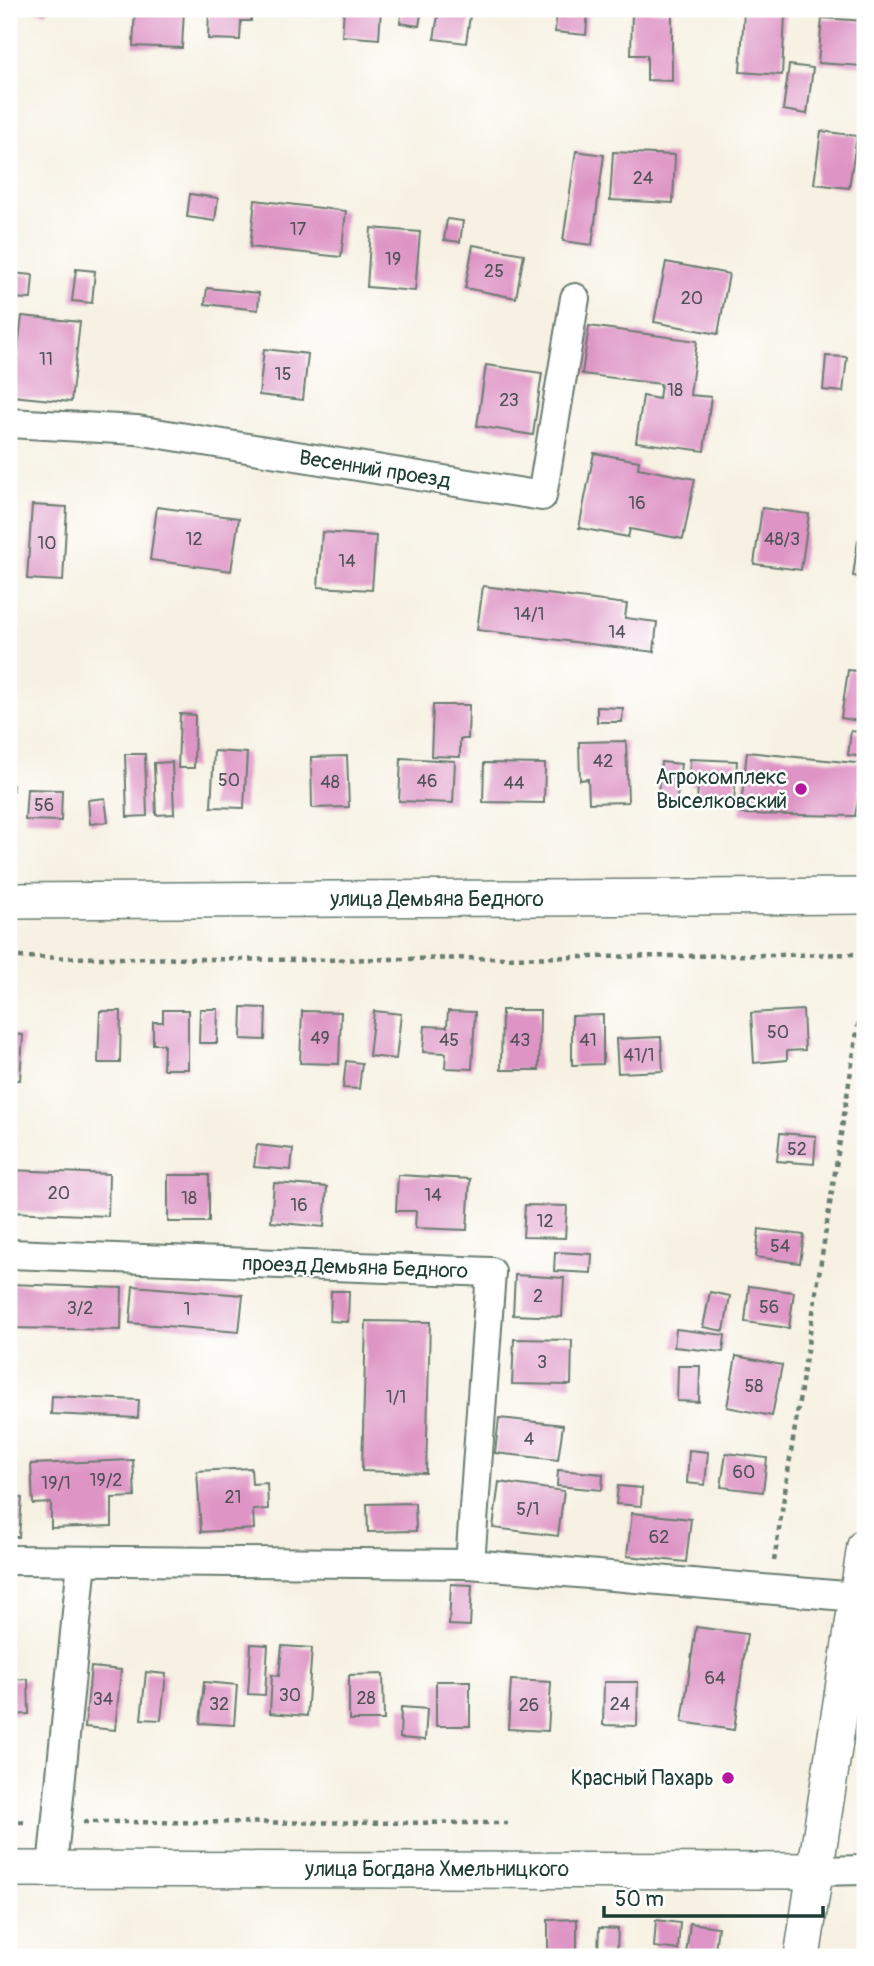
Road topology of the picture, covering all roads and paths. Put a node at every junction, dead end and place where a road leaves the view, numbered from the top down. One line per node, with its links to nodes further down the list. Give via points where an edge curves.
1 (575, 298): 2 (street, Весенний проезд, via 542,496 137,430)
2 (9, 423)
3 (865, 896): 4 (street, улица Демьяна Бедного)
4 (9, 901)
5 (865, 954): 6 (path, via 305,960)
6 (9, 957)
7 (865, 981): 13 (path)
8 (9, 1254): 12 (street, проезд Демьяна Бедного, via 492,1272)
9 (865, 1546): 14 (street)
10 (9, 1560): 11 (street)
11 (82, 1561): 12 (street); 15 (street)
12 (470, 1564): 13 (street)
13 (770, 1589): 14 (street)
14 (857, 1597): 21 (street)
15 (56, 1821): 16 (path); 17 (path); 18 (street)
16 (9, 1822)
17 (509, 1823)
18 (52, 1868): 19 (street, улица Богдана Хмельницкого); 21 (street, улица Богдана Хмельницкого)
19 (9, 1869)
20 (865, 1870): 21 (street, улица Богдана Хмельницкого)
21 (816, 1871): 22 (street)
22 (802, 1957)

